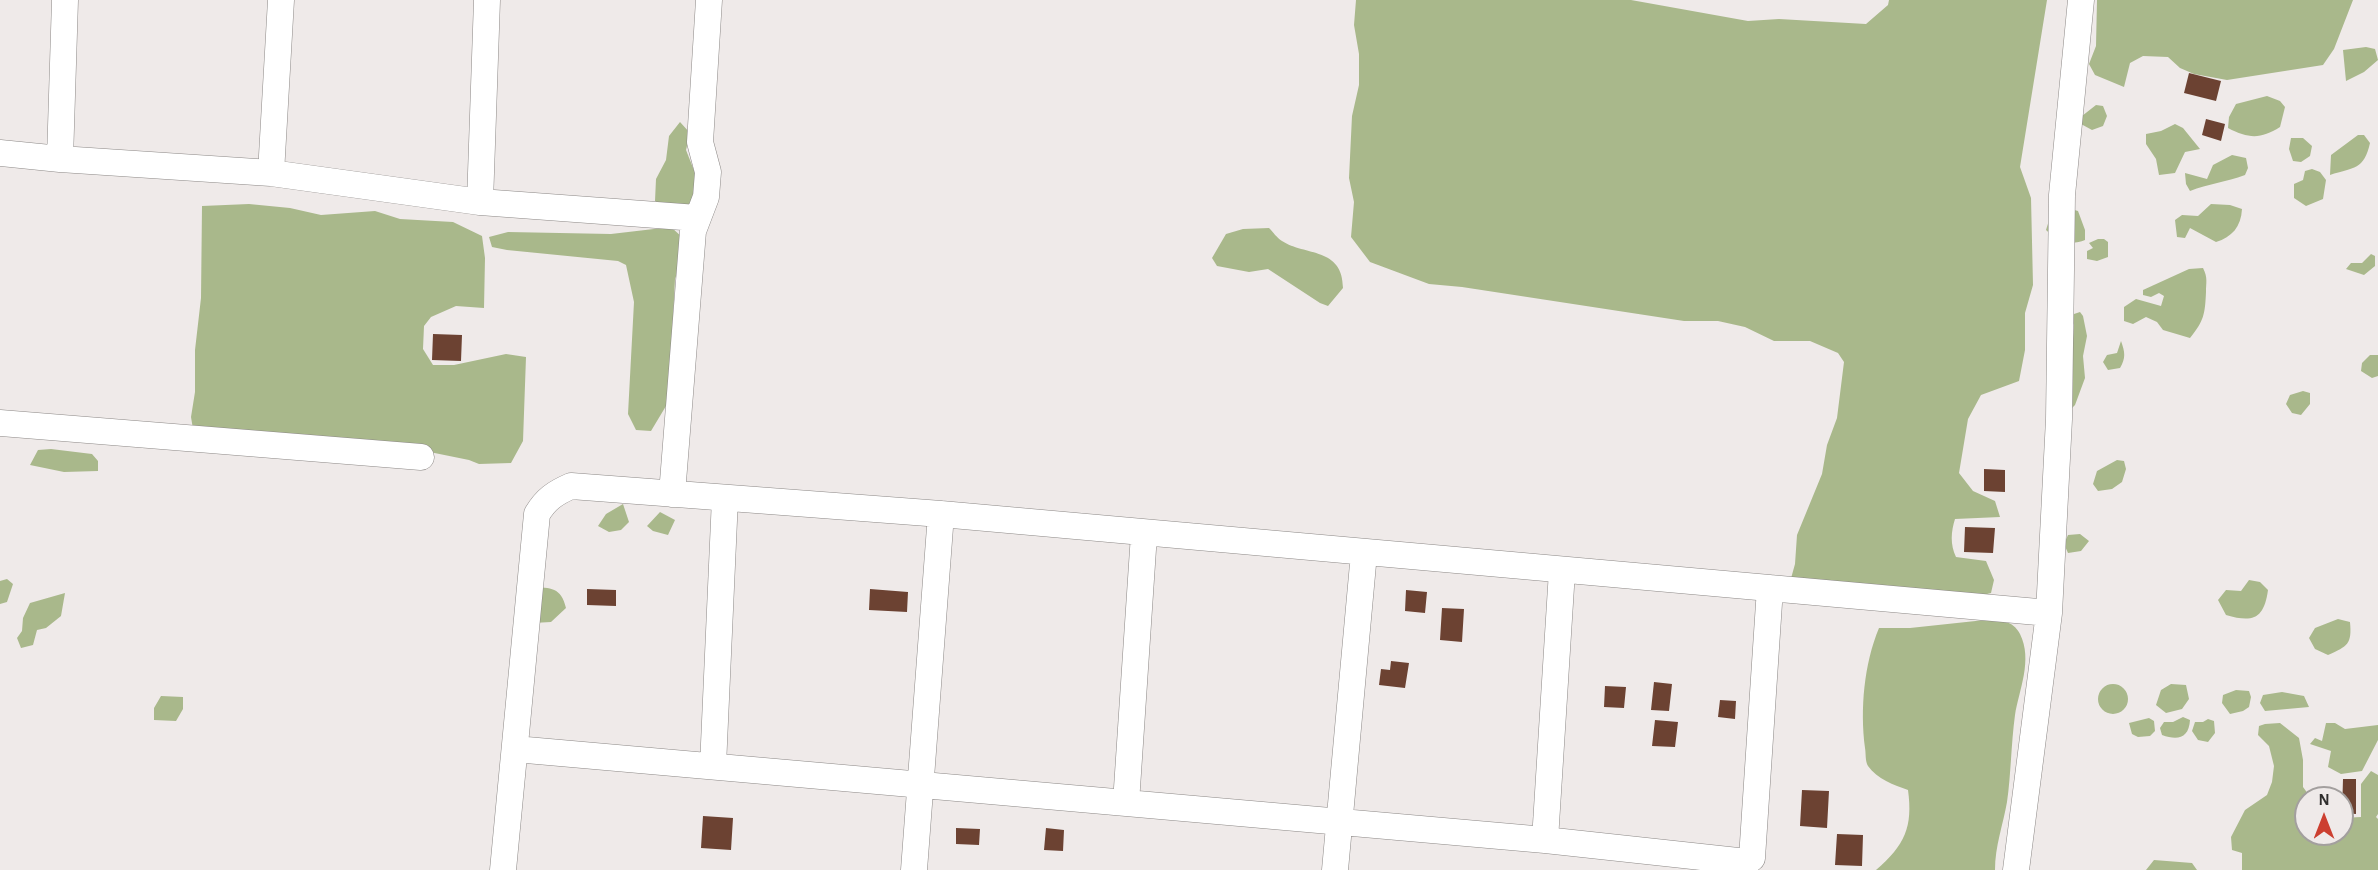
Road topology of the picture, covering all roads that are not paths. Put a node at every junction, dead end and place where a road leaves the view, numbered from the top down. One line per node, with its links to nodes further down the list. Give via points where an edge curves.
1 (65, 0): 7 (street)
2 (281, 0): 8 (street)
3 (488, 0): 9 (street)
4 (709, 0): 10 (street, via 700,142 708,172 706,197)
5 (2081, 0): 20 (street, via 2062,195 2059,419)
6 (0, 153): 7 (street)
7 (60, 159): 8 (street)
8 (270, 173): 9 (street)
9 (480, 202): 10 (street)
10 (697, 218): 13 (street)
11 (0, 423): 12 (street)
12 (422, 457)
13 (672, 494): 14 (street); 21 (street, via 571,486 543,503 537,514)
14 (724, 498): 15 (street); 22 (street)
15 (941, 514): 16 (street); 23 (street)
16 (1144, 534): 17 (street); 24 (street)
17 (1364, 553): 18 (street); 25 (street)
18 (1562, 571): 19 (street); 26 (street)
19 (1770, 588): 20 (street); 26 (street, via 1750,860)
20 (2049, 613): 30 (street)
21 (514, 749): 22 (street); 27 (street)
22 (713, 766): 23 (street)
23 (921, 785): 24 (street); 28 (street)
24 (1126, 803): 25 (street)
25 (1339, 821): 26 (street); 29 (street)
26 (1545, 840)
27 (503, 870)
28 (914, 870)
29 (1335, 870)
30 (2016, 870)

